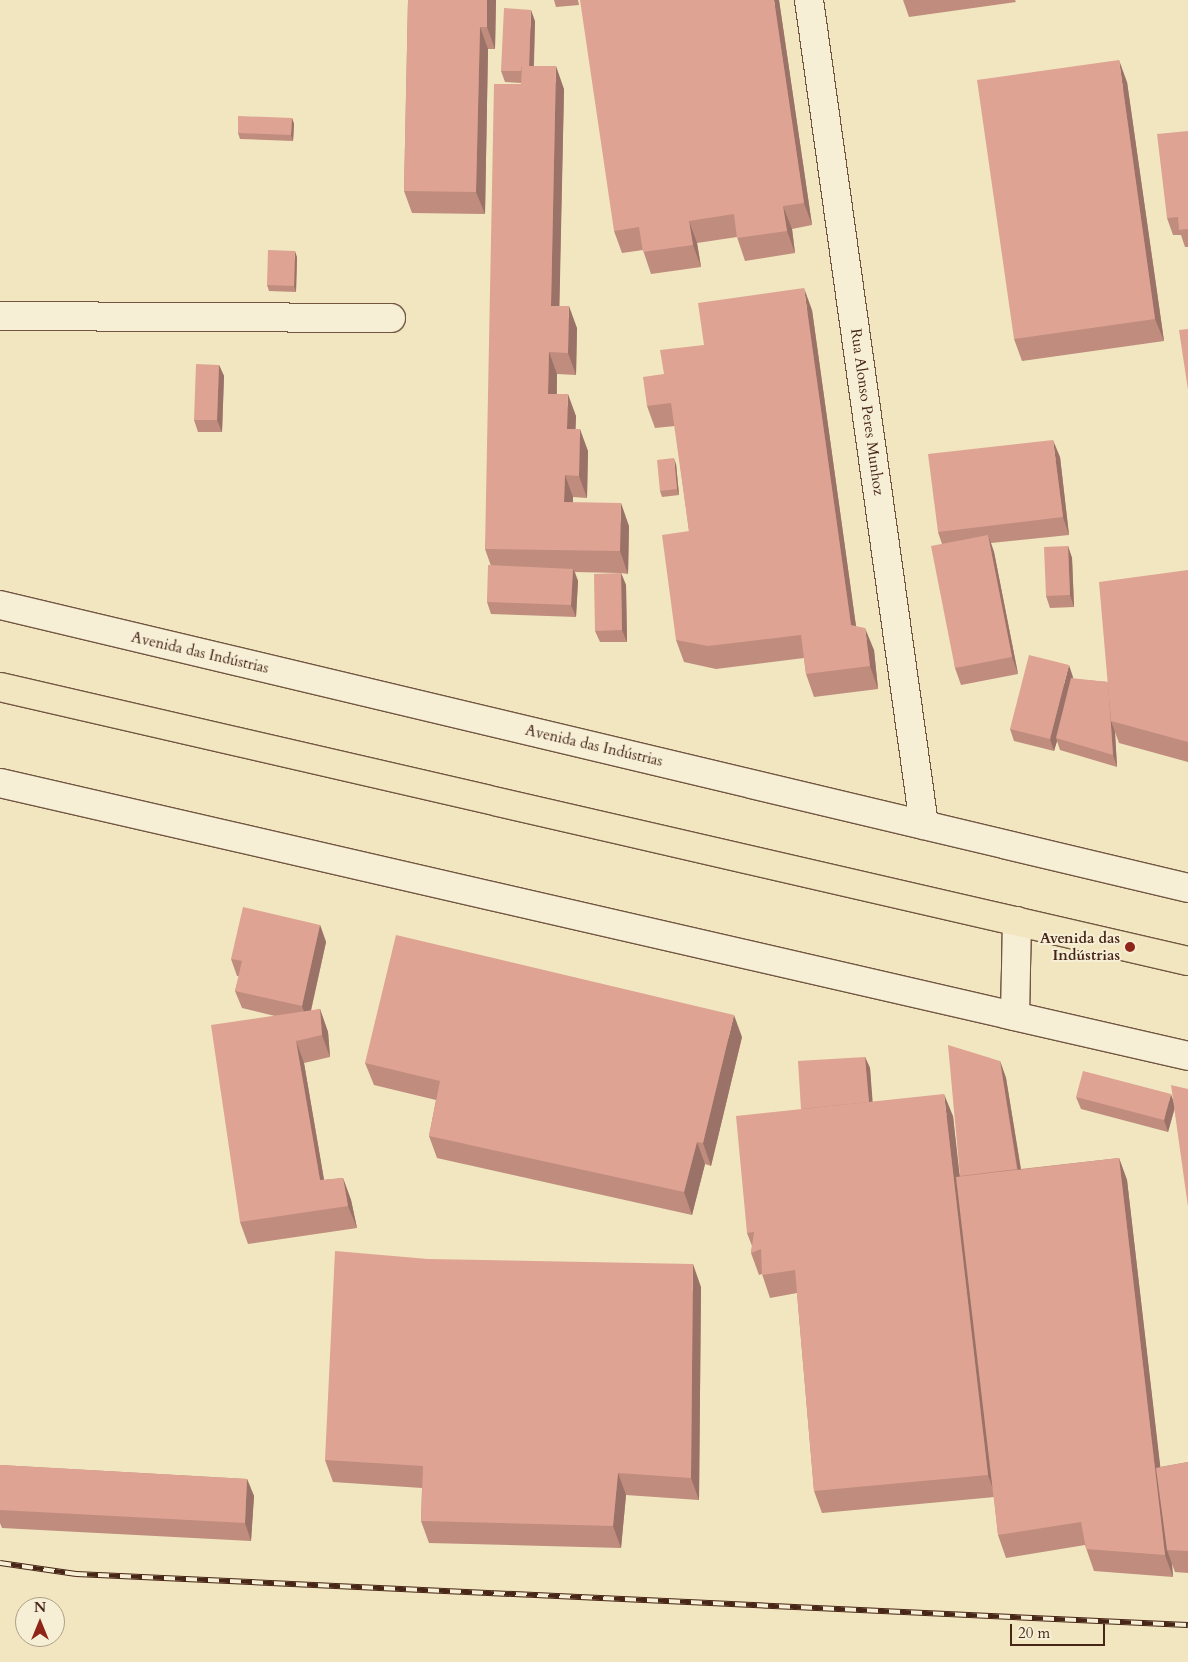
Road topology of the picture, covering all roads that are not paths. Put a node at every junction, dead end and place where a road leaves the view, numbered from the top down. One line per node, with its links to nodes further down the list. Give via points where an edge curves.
1 (809, 0): 7 (street, Rua Alonso Peres Munhoz)
2 (0, 316): 3 (street)
3 (391, 318)
4 (0, 605): 7 (street, Avenida das Indústrias)
5 (0, 687): 9 (main road)
6 (0, 784): 11 (street)
7 (924, 825): 8 (street, Avenida das Indústrias)
8 (1188, 888)
9 (1017, 921): 10 (main road); 11 (street)
10 (1188, 961)
11 (1015, 1016): 12 (street)
12 (1188, 1056)

